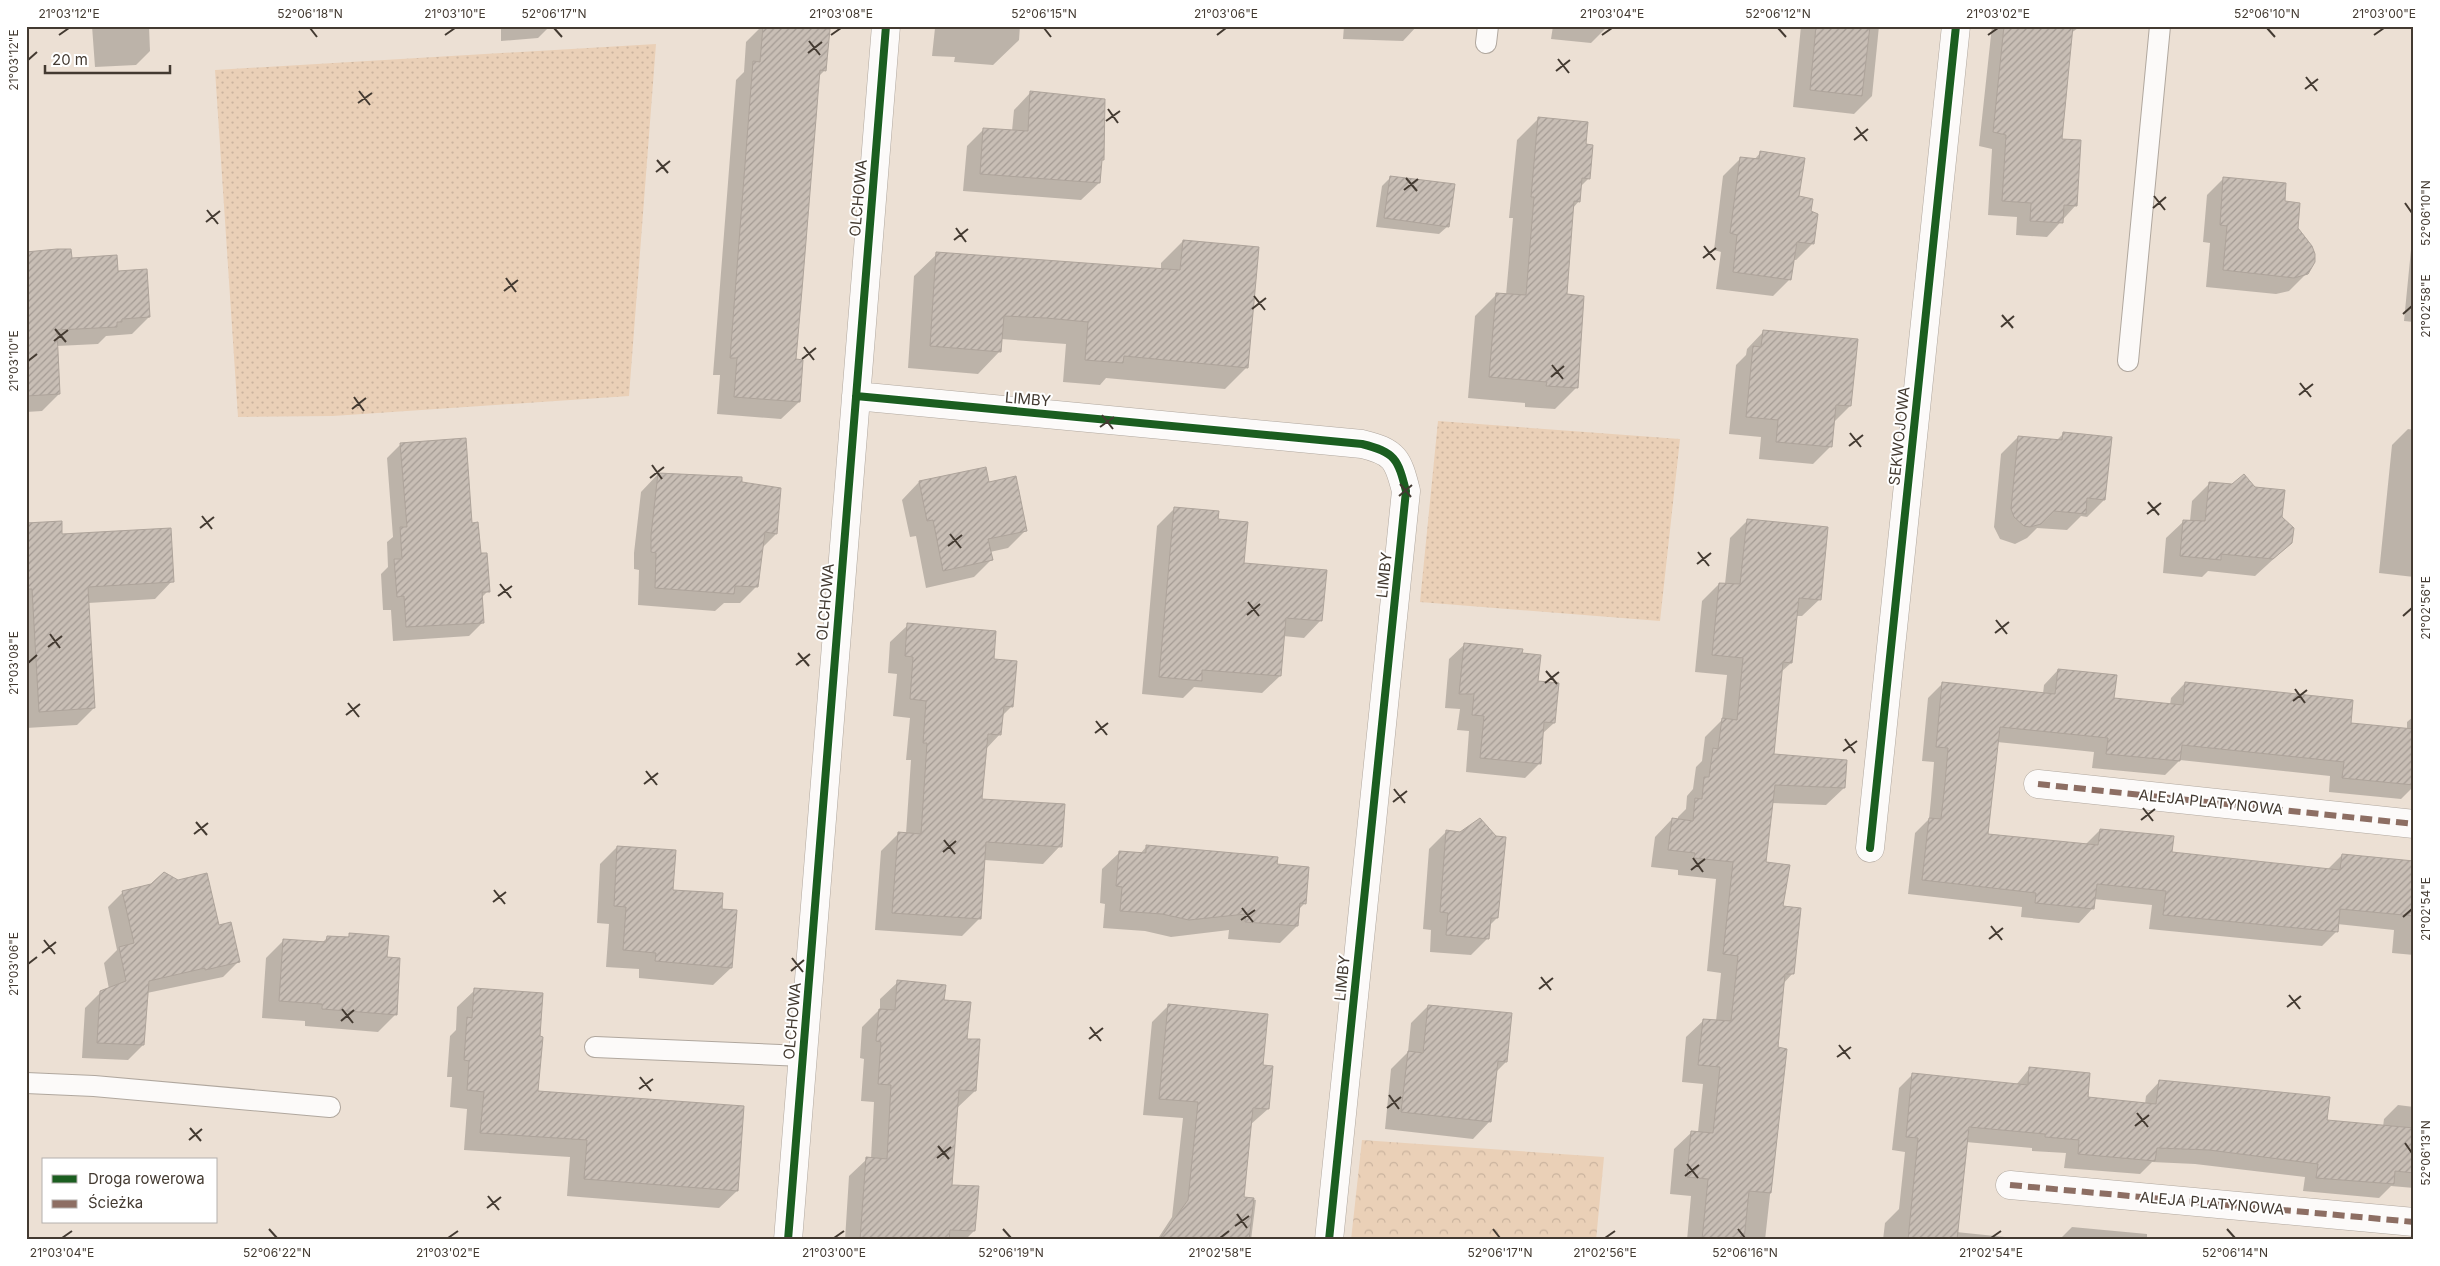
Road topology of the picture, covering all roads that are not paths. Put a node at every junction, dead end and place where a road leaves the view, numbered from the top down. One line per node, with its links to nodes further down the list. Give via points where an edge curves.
1 (886, 26): 5 (street, OLCHOWA)
2 (1956, 26): 8 (street, SEKWOJOWA)
3 (2160, 26): 4 (lane)
4 (2128, 361)
5 (856, 396): 10 (street, OLCHOWA); 16 (street, LIMBY, via 1362,444 1381,448 1393,456 1400,467 1406,491)
6 (2038, 784): 7 (street, ALEJA PLATYNOWA)
7 (2414, 824)
8 (1870, 848)
9 (595, 1046): 10 (lane)
10 (803, 1056): 15 (street, OLCHOWA)
11 (26, 1083): 12 (lane)
12 (330, 1107)
13 (2010, 1185): 14 (street, ALEJA PLATYNOWA)
14 (2414, 1222)
15 (788, 1240)
16 (1329, 1240)

